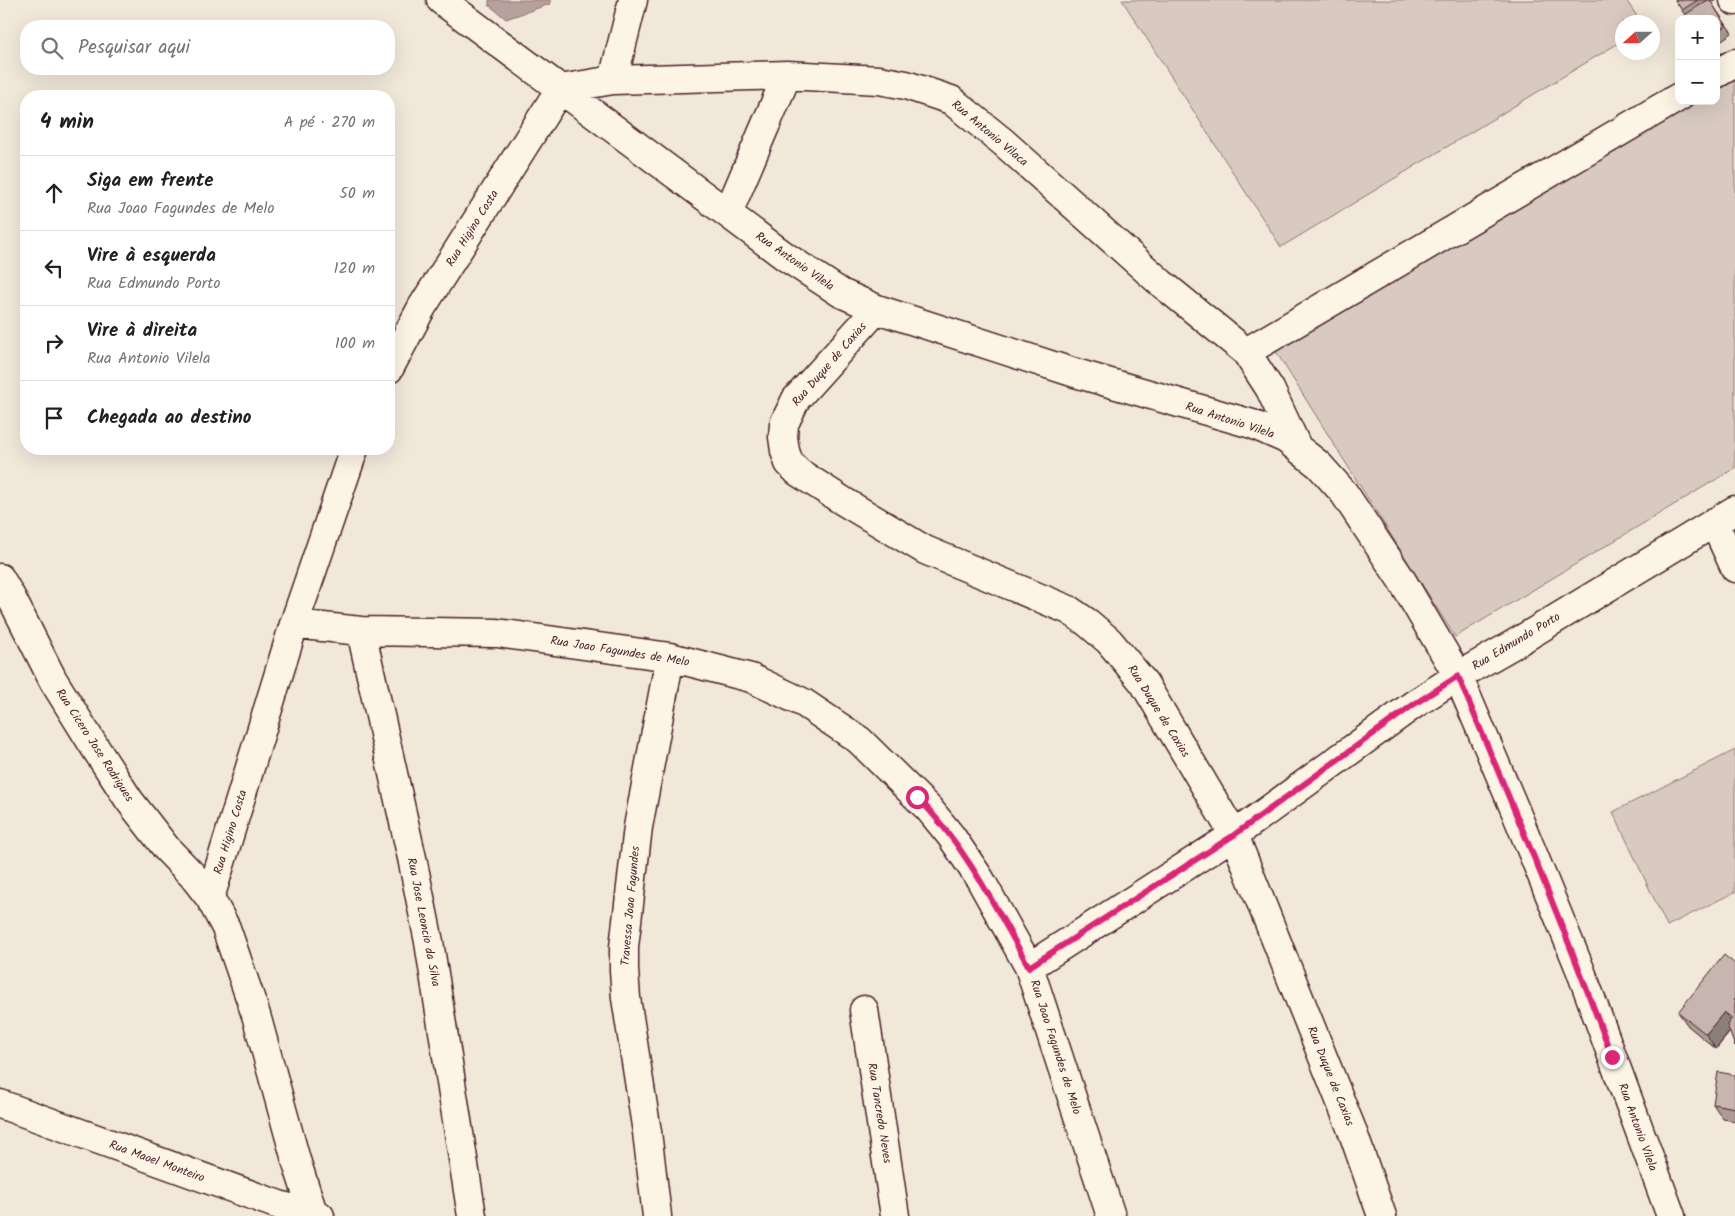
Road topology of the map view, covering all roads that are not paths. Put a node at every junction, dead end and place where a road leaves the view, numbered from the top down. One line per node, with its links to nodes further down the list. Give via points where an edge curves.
1 (441, 0): 7 (street, Rua Antonio Vilela)
2 (633, 0): 6 (street)
3 (1735, 63): 4 (street)
4 (1720, 72)
5 (787, 75): 6 (street, Rua Antonio Vilaca); 9 (street); 11 (street, Rua Antonio Vilaca, via 879,80 952,100 1161,283)
6 (613, 80): 7 (street, Rua Antonio Vilaca)
7 (560, 89): 9 (street, Rua Antonio Vilela); 12 (street, Rua Higino Costa, via 422,307)
8 (1675, 99): 11 (street)
9 (728, 213): 10 (street, Rua Antonio Vilela, via 814,276)
10 (877, 309): 13 (street, Rua Antonio Vilela, via 1072,372 1252,424); 22 (street, Rua Duque de Caxias, via 796,399 784,424 783,436 789,463 843,502 925,550 1069,610 1088,623 1109,641 1144,683)
11 (1246, 352): 13 (street, Rua Antonio Vilaca, via 1270,389)
12 (395, 358)
13 (1298, 447): 21 (street, Rua Antonio Vilela, via 1344,493 1402,580)
14 (352, 455): 18 (street, Rua Higino Costa)
15 (1725, 516): 16 (street); 21 (street, Rua Edmundo Porto)
16 (1735, 568)
17 (0, 578): 23 (street, Rua Cicero Jose Rodrigues, via 53,680 129,800)
18 (294, 624): 19 (street, Rua Joao Fagundes de Melo); 23 (street, Rua Higino Costa)
19 (361, 630): 20 (street, Rua Joao Fagundes de Melo, via 497,633); 29 (street, Rua Jose Leoncio da Silva, via 429,942)
20 (670, 656): 24 (street, Rua Joao Fagundes de Melo, via 752,678 804,703 859,740 929,809 951,836 980,879); 30 (street, Travessa Joao Fagundes, via 638,827 624,947 626,998 647,1132)
21 (1458, 676): 22 (street, Rua Edmundo Porto); 34 (street, Rua Antonio Vilela, via 1580,969)
22 (1234, 835): 24 (street, Rua Edmundo Porto); 33 (street, Rua Duque de Caxias, via 1352,1130)
23 (210, 898): 27 (street, via 226,928 247,988)
24 (1029, 967): 32 (street, Rua Joao Fagundes de Melo)
25 (864, 1010): 31 (street, Rua Tancredo Neves)
26 (0, 1104): 27 (street, Rua Maoel Monteiro)
27 (314, 1216): 28 (street, Rua Maoel Monteiro)
28 (320, 1216)
29 (472, 1216)
30 (656, 1216)
31 (895, 1216)
32 (1111, 1216)
33 (1382, 1216)
34 (1671, 1216)

